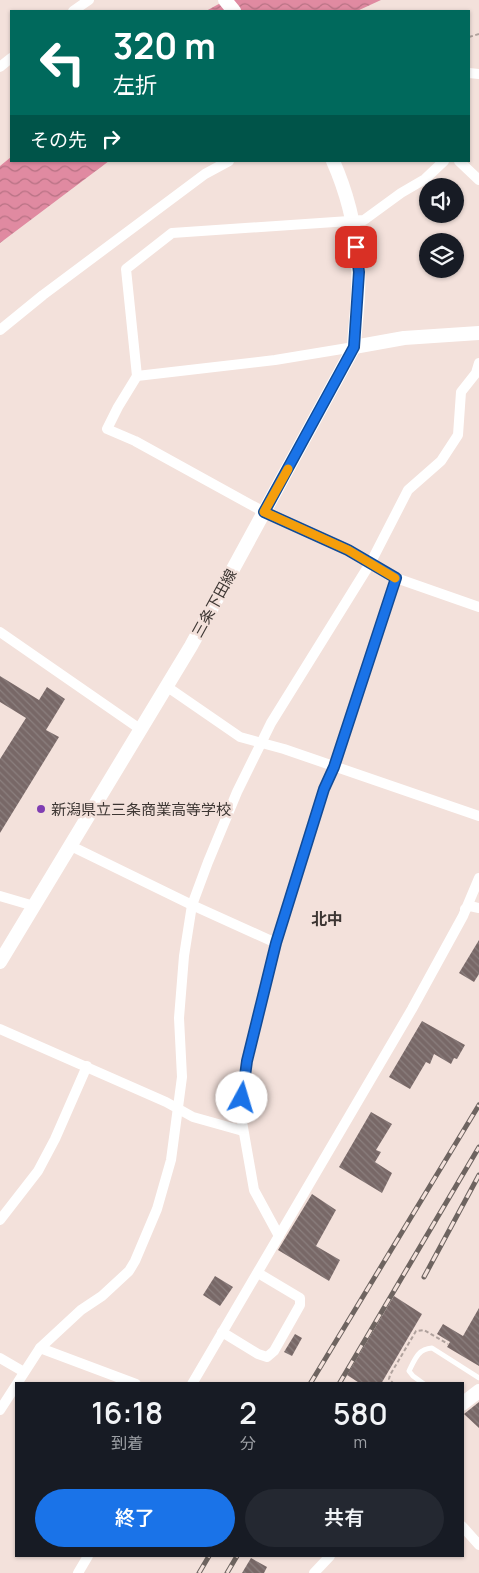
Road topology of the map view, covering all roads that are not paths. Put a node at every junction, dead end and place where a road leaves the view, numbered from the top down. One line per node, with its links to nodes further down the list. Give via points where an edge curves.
1 (89, 0): 3 (street)
2 (225, 0): 4 (main road)
3 (74, 10)
4 (233, 10)
5 (10, 59): 6 (street)
6 (0, 67)
7 (227, 162): 13 (street, via 205,174)
8 (333, 162): 12 (main road, via 344,187)
9 (443, 162): 12 (street, via 425,179 364,220)
10 (459, 162): 11 (street)
11 (479, 180)
12 (351, 220): 15 (main road, via 359,272); 17 (street, via 172,233 126,269)
13 (0, 330)
14 (479, 333): 15 (main road, via 404,338)
15 (354, 347): 17 (street, via 276,360); 18 (main road, 三条下田線)
16 (479, 363): 19 (street, via 476,373 461,392 458,435 441,461 408,490)
17 (137, 376): 18 (street, via 107,429)
18 (264, 512): 19 (street); 23 (main road, 三条下田線)
19 (371, 562): 20 (street); 25 (street)
20 (396, 578): 21 (street); 26 (street)
21 (479, 607)
22 (0, 632): 24 (street)
23 (166, 686): 24 (main road, 三条下田線); 25 (street, via 240,737)
24 (140, 729): 28 (main road, 三条下田線)
25 (261, 744): 26 (street); 31 (street, via 237,792)
26 (334, 767): 27 (street); 35 (street, via 324,789)
27 (479, 816)
28 (71, 846): 31 (street); 32 (main road, 三条下田線)
29 (479, 878): 34 (street)
30 (0, 896): 32 (street)
31 (192, 905): 35 (street); 39 (street, via 179,1018 182,1077)
32 (34, 906): 36 (main road, 三条下田線)
33 (479, 908): 34 (street, via 470,906)
34 (465, 909): 42 (street, via 412,1009)
35 (276, 943): 40 (street, via 243,1080 240,1116)
36 (0, 962)
37 (0, 1029): 38 (street)
38 (87, 1066): 39 (street); 41 (street, via 38,1172)
39 (179, 1110): 40 (street, via 193,1117); 45 (street, via 172,1160 157,1209 135,1261 102,1296 81,1310)
40 (243, 1130): 42 (street, via 254,1190)
41 (0, 1220)
42 (278, 1236): 43 (street)
43 (258, 1273): 44 (street); 44 (street, via 300,1298 300,1305 274,1351 268,1357 258,1354)
44 (222, 1332): 51 (street)
45 (40, 1348): 47 (street); 50 (street)
46 (0, 1358): 47 (street)
47 (24, 1372): 49 (street)
48 (479, 1378): 52 (lane, via 432,1348 425,1348 418,1353 409,1371)
49 (18, 1382)
50 (131, 1382)
51 (193, 1382)
52 (421, 1382)
53 (15, 1386): 56 (street)
54 (478, 1394): 55 (main road)
55 (464, 1403)
56 (0, 1410)
57 (464, 1528): 58 (street)
58 (479, 1545)
59 (87, 1557): 61 (street)
60 (329, 1557): 62 (street)
61 (78, 1573)
62 (314, 1573)

